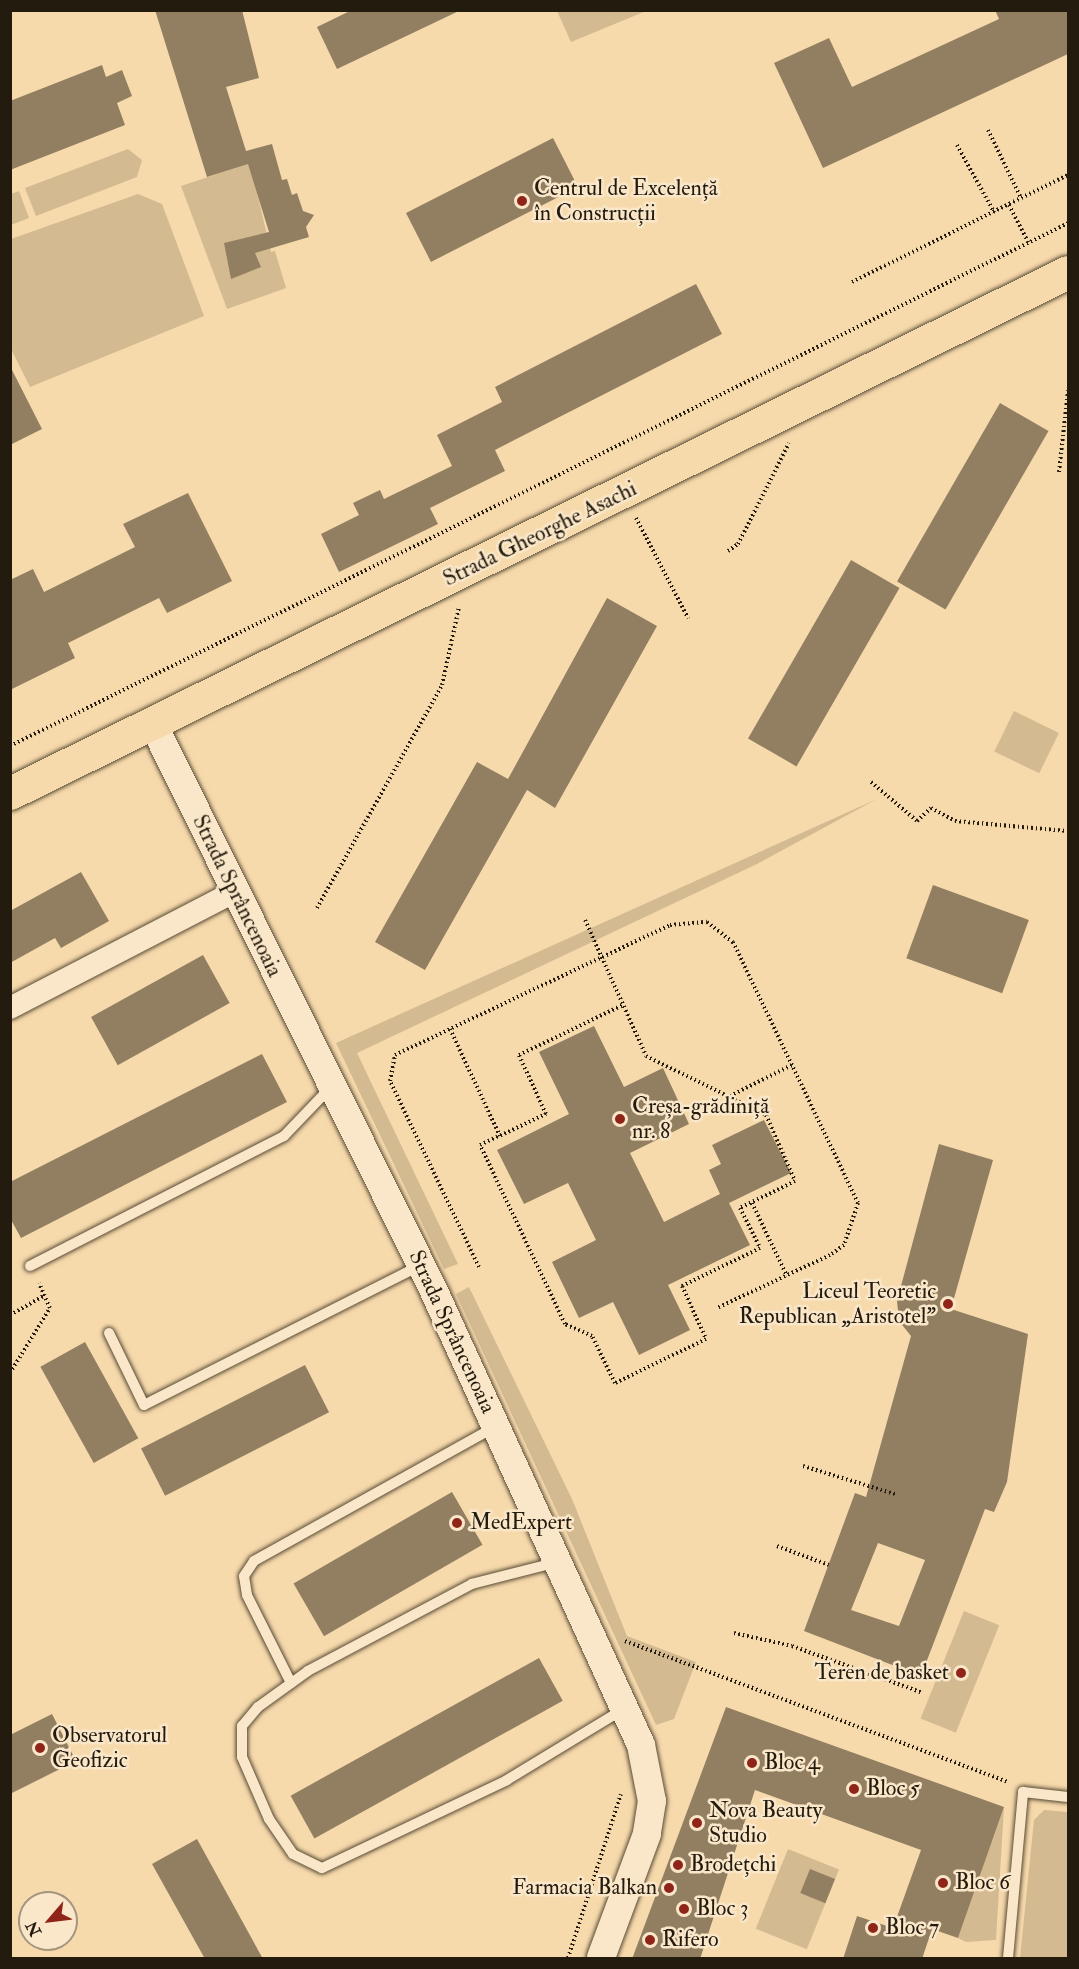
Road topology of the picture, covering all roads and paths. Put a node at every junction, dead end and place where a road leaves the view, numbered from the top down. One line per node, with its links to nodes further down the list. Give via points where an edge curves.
1 (988, 130): 4 (path)
2 (957, 145): 6 (path)
3 (1068, 175): 4 (path)
4 (1021, 198): 5 (path)
5 (1009, 205): 6 (path); 8 (path)
6 (994, 212): 10 (path)
7 (1068, 223): 8 (path)
8 (1028, 242): 21 (path)
9 (1068, 272): 16 (main road, Strada Gheorghe Asachi)
10 (852, 282)
11 (1068, 390): 13 (path)
12 (792, 438): 17 (path, via 738,544)
13 (1061, 454): 14 (path); 15 (path)
14 (1068, 455)
15 (1059, 472)
16 (624, 494): 19 (path); 20 (main road, Strada Gheorghe Asachi)
17 (728, 551)
18 (460, 602): 26 (path, via 442,685)
19 (688, 618)
20 (153, 724): 23 (main road, Strada Gheorghe Asachi); 25 (street, Strada Sprâncenoaia)
21 (10, 746)
22 (871, 782): 24 (path, via 917,821 931,808 955,821)
23 (10, 793)
24 (1068, 831)
25 (234, 892): 30 (street); 33 (street, Strada Sprâncenoaia)
26 (317, 908)
27 (585, 920): 28 (path)
28 (602, 958): 29 (path); 31 (path); 32 (path, via 670,925 706,922 721,928 733,942)
29 (623, 1005): 34 (path, via 646,1056); 35 (path, via 519,1054 546,1114)
30 (10, 1008)
31 (450, 1029): 35 (path); 39 (path, via 395,1056 390,1081)
32 (792, 1065): 34 (path); 40 (path, via 858,1203 844,1245)
33 (331, 1087): 37 (street, Strada Sprâncenoaia); 38 (lane, via 284,1136)
34 (729, 1097): 36 (path, via 766,1115 795,1181)
35 (500, 1136): 36 (path, via 480,1145 565,1324 592,1336 615,1383 706,1339 682,1286 760,1248 740,1208)
36 (752, 1203): 40 (path)
37 (421, 1265): 44 (lane, via 144,1405); 46 (street, Strada Sprâncenoaia)
38 (30, 1266): 41 (path)
39 (479, 1267)
40 (787, 1276): 42 (path)
41 (45, 1295): 43 (path); 45 (path, via 50,1308)
42 (717, 1308)
43 (10, 1315)
44 (109, 1333)
45 (10, 1373)
46 (496, 1426): 50 (street, Strada Sprâncenoaia); 54 (lane, via 254,1562 244,1576 247,1595)
47 (803, 1466): 48 (path)
48 (898, 1495)
49 (777, 1546): 51 (path)
50 (558, 1562): 54 (lane, via 472,1584); 56 (street, Strada Sprâncenoaia)
51 (828, 1565)
52 (734, 1633): 55 (path, via 792,1646)
53 (620, 1642): 58 (path, via 628,1640)
54 (291, 1683): 56 (lane, via 242,1726 242,1757 269,1819 292,1854 322,1869 516,1776)
55 (923, 1693)
56 (625, 1708): 61 (street, Strada Sprâncenoaia, via 641,1745 652,1801 646,1834)
57 (623, 1787): 60 (path)
58 (1021, 1789): 59 (lane); 62 (lane)
59 (1068, 1797)
60 (568, 1959)
61 (601, 1959)
62 (1008, 1959)

